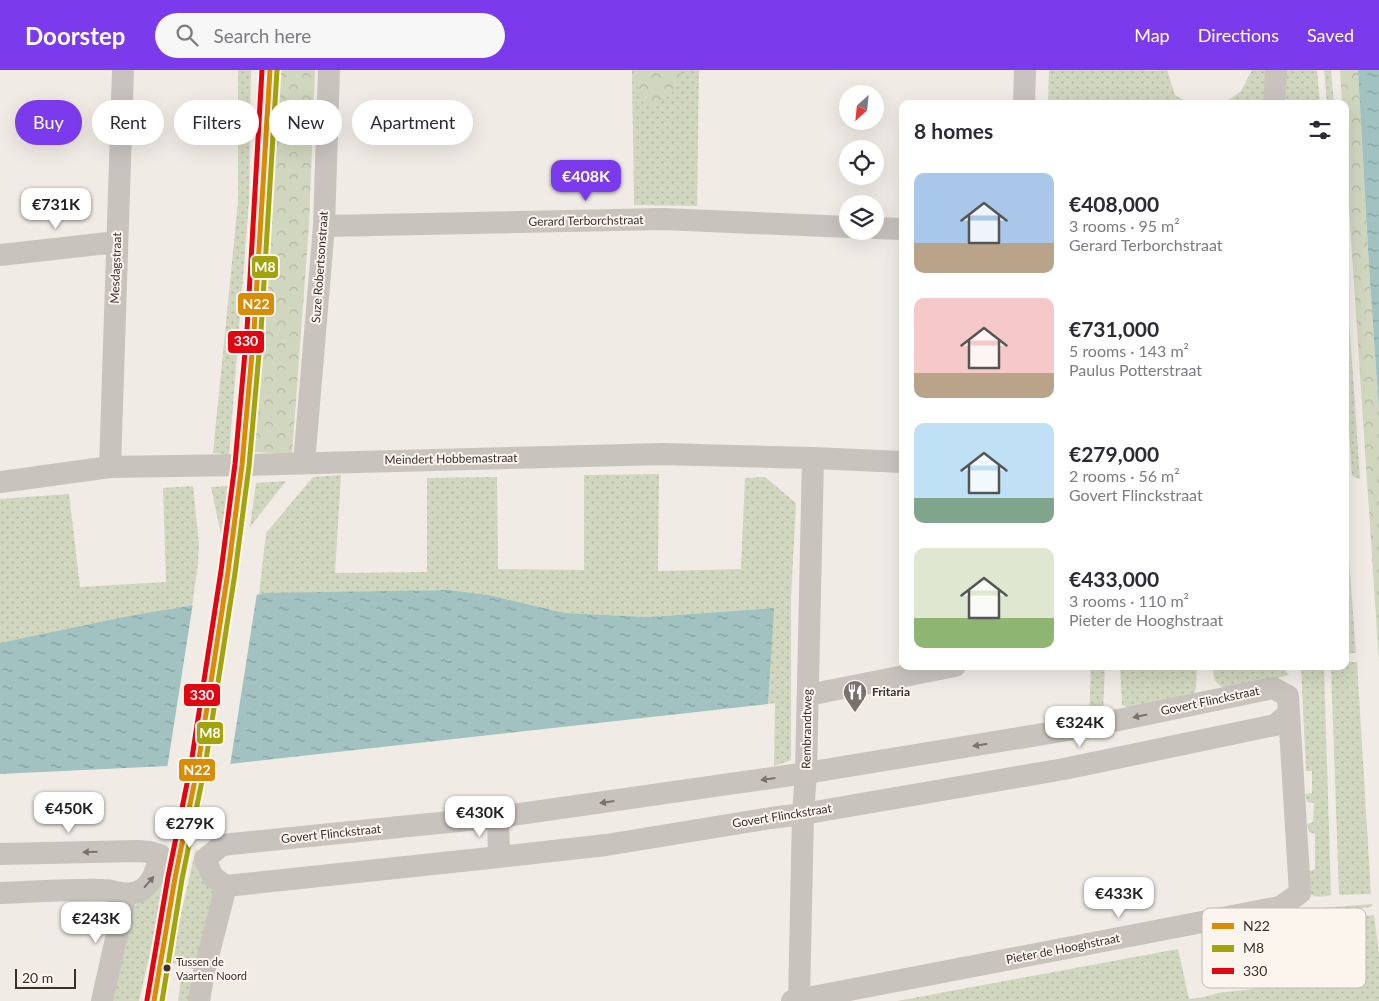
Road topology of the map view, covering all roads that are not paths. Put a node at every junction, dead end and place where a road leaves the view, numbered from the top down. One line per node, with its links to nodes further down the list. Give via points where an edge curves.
1 (123, 70): 11 (street, Mesdagstraat)
2 (328, 70): 7 (street, Suze Robertsonstraat)
3 (1025, 70): 5 (street)
4 (1276, 70): 6 (street)
5 (1024, 100)
6 (1274, 100)
7 (324, 226): 8 (street, Gerard Terborchstraat, via 664,219); 15 (street, Suze Robertsonstraat)
8 (839, 227)
9 (884, 228): 10 (street)
10 (899, 229)
11 (117, 242): 12 (street); 16 (street, Mesdagstraat)
12 (0, 255)
13 (813, 458): 14 (street, Meindert Hobbemastraat); 15 (street, Meindert Hobbemastraat, via 663,454); 19 (street, Rembrandtweg)
14 (899, 462)
15 (304, 463): 16 (street, Meindert Hobbemastraat)
16 (110, 466): 17 (street, Meindert Hobbemastraat)
17 (0, 482)
18 (935, 670): 19 (street)
19 (808, 695): 23 (street, Rembrandtweg)
20 (1289, 713): 21 (street, Govert Flinckstraat, one-way to 21, via 1288,696 1273,688); 22 (street, Govert Flinckstraat, via 1275,724); 31 (street, Pieter de Hooghstraat, via 1300,893)
21 (1060, 732): 22 (street); 23 (street, Govert Flinckstraat, one-way to 23)
22 (1064, 768): 24 (street, Govert Flinckstraat)
23 (806, 773): 24 (street, Rembrandtweg); 25 (street, Govert Flinckstraat, one-way to 25)
24 (803, 814): 27 (street, Govert Flinckstraat, via 606,845); 35 (street, Rembrandtweg)
25 (498, 817): 27 (street); 28 (street, Govert Flinckstraat, via 222,845 205,859 213,877)
26 (0, 854): 30 (street, one-way to 26, via 138,892 150,883 160,855 138,851)
27 (499, 857): 28 (street, Govert Flinckstraat)
28 (226, 886): 34 (street)
29 (0, 893): 30 (street, via 106,890)
30 (126, 894): 33 (street)
31 (1275, 908)
32 (1202, 922): 35 (street, Pieter de Hooghstraat)
33 (102, 1001)
34 (199, 1001)
35 (797, 1001)

